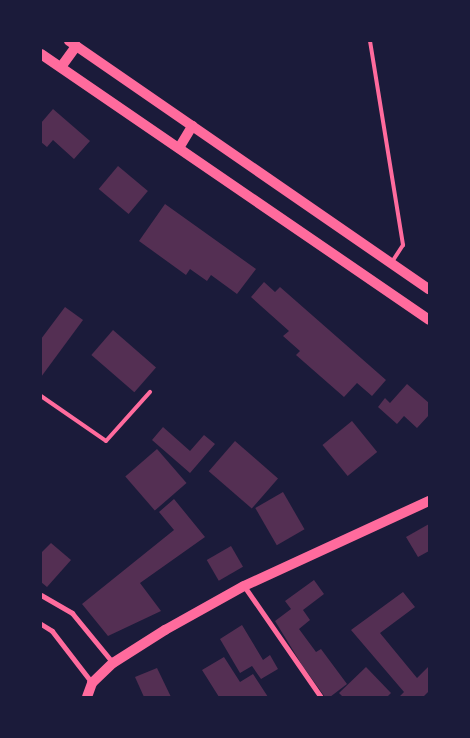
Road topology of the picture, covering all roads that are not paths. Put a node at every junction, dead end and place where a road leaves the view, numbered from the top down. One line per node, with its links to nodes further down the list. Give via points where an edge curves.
1 (370, 41): 7 (lane, via 403,244)
2 (72, 44): 4 (main road); 5 (main road)
3 (41, 54): 4 (main road)
4 (61, 68): 6 (main road)
5 (192, 126): 6 (main road); 7 (main road)
6 (179, 148): 9 (main road)
7 (391, 264): 8 (main road)
8 (429, 289)
9 (429, 320)
10 (150, 392): 11 (lane, via 106,440)
11 (41, 396)
12 (429, 501): 13 (main road)
13 (244, 586): 16 (main road); 19 (street)
14 (41, 595): 16 (street, via 72,613)
15 (41, 624): 17 (street, via 52,631)
16 (113, 663): 17 (main road)
17 (92, 683): 18 (main road)
18 (87, 697)
19 (321, 697)

